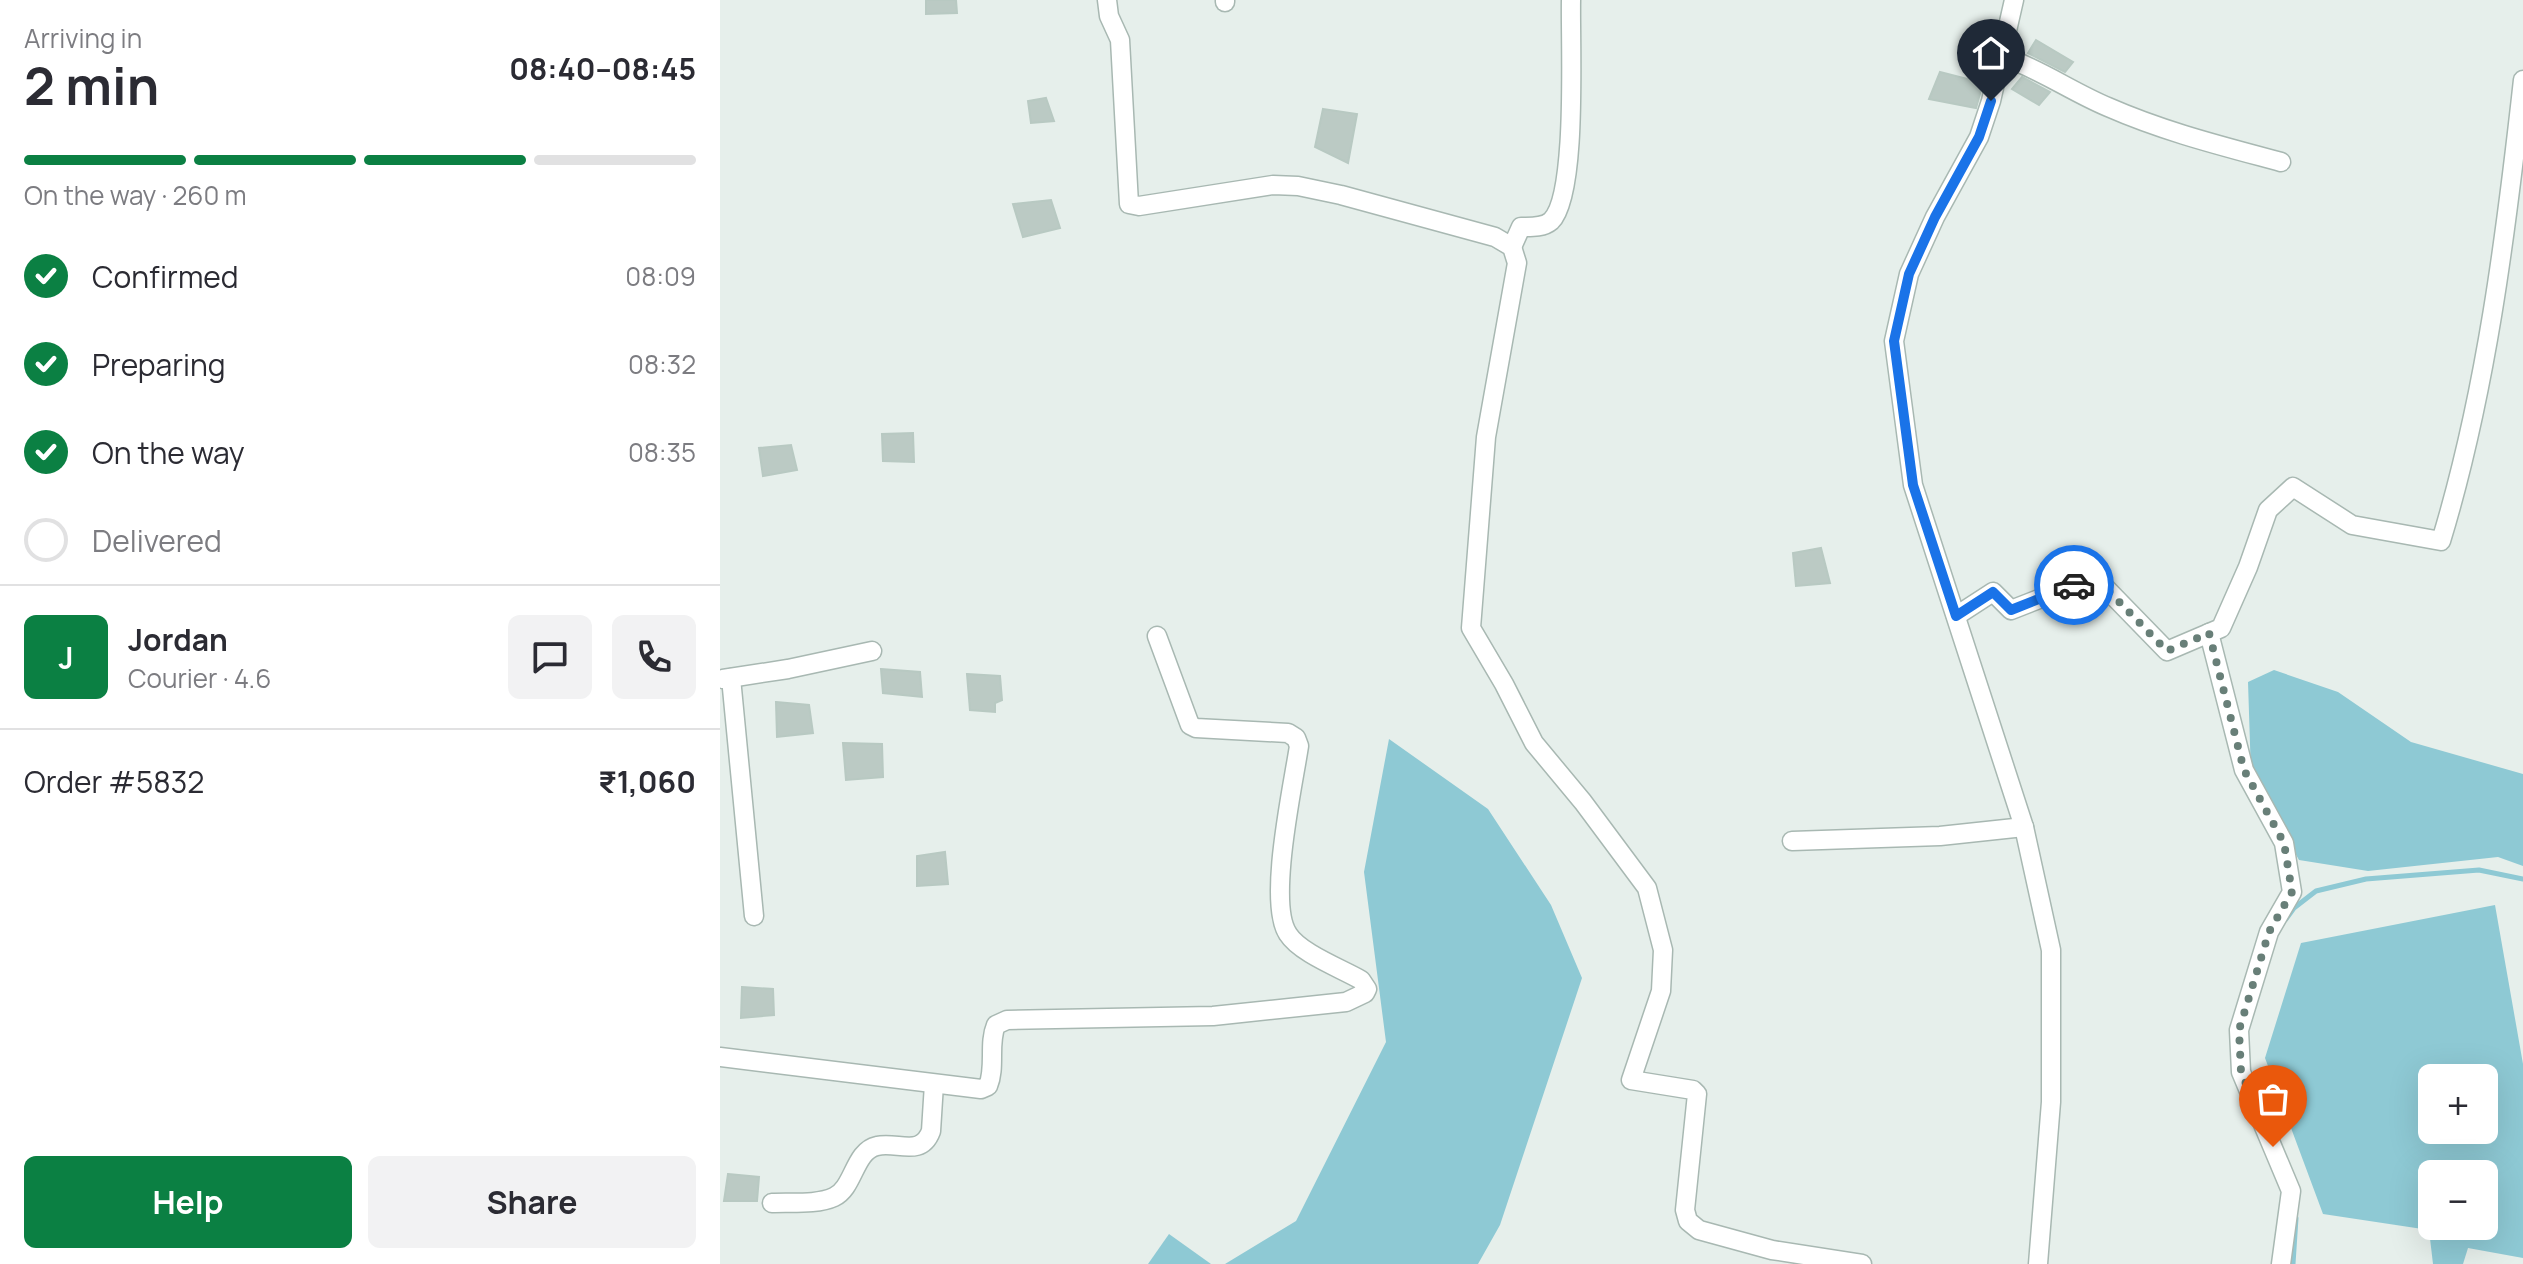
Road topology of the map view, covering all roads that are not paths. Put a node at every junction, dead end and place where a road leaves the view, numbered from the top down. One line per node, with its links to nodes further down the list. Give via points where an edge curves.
1 (1107, 0): 7 (street, via 1120,40 1129,204 1298,186 1495,237)
2 (1571, 0): 7 (street, via 1569,164 1562,200 1550,221 1521,227)
3 (2014, 0): 4 (street)
4 (2002, 56): 6 (street, via 2176,134); 8 (street, via 1979,137 1909,274 1894,341 1913,485)
5 (2523, 80): 9 (street, via 2493,314 2441,541 2352,525 2293,487 2268,510 2221,628)
6 (2281, 162)
7 (1512, 247): 19 (street, via 1517,263 1486,437 1471,628 1534,743 1647,888 1663,950 1661,991 1631,1080 1697,1094 1688,1221 1699,1230 1772,1250)
8 (1956, 616): 9 (street, via 1993,592 2011,610 2095,577 2167,651); 13 (street)
9 (2209, 633): 21 (street, via 2244,770 2284,843 2292,892 2269,932 2239,1030 2241,1072 2291,1191)
10 (1157, 636): 17 (street, via 1190,725 1296,738 1281,866 1282,920 1297,945 1361,980 1367,989 1346,1002 1213,1016 1007,1020 993,1033 988,1086)
11 (872, 651): 12 (street)
12 (726, 679): 15 (street)
13 (2024, 827): 14 (street); 20 (street, via 2051,950 2051,1102)
14 (1792, 841)
15 (754, 916)
16 (720, 1057): 17 (street)
17 (934, 1084): 18 (street, via 931,1131 921,1145 871,1149 841,1193 831,1199)
18 (772, 1203)
19 (1862, 1264)
20 (2038, 1264)
21 (2281, 1264)

